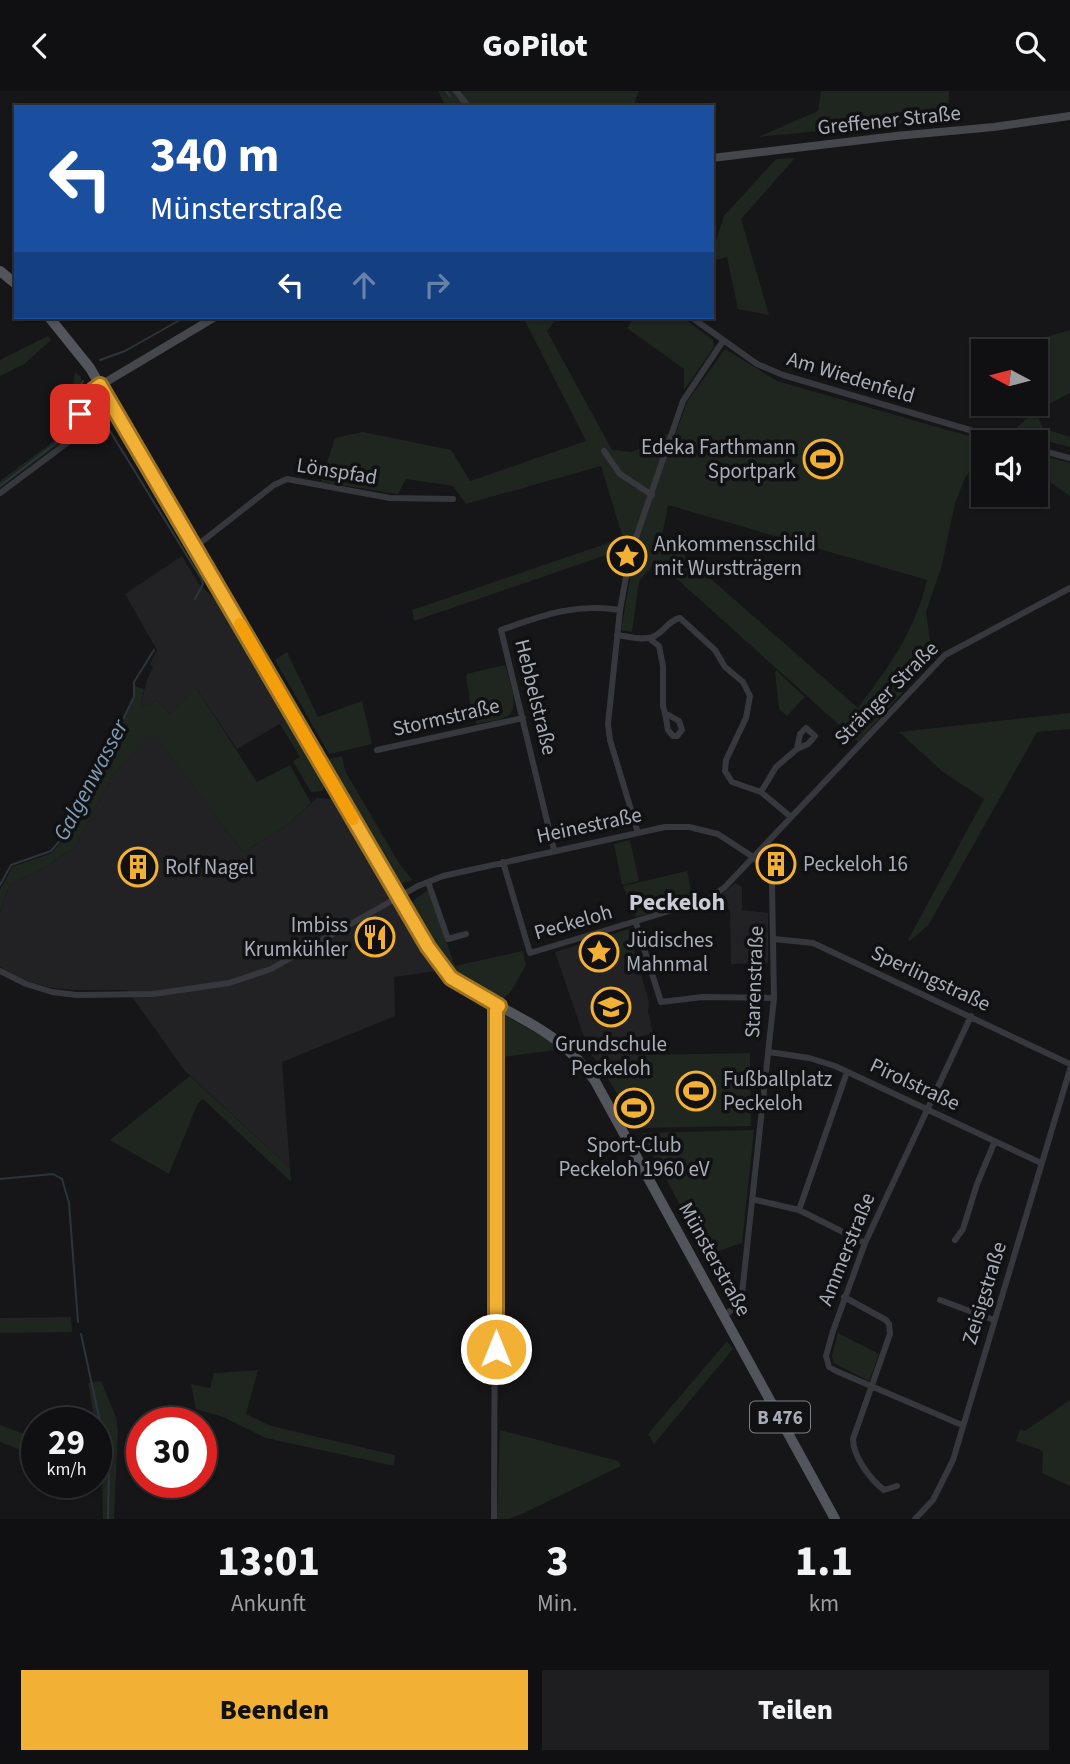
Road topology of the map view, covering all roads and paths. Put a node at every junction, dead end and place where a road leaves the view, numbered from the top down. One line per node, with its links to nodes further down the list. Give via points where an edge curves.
1 (456, 91): 2 (street)
2 (467, 105)
3 (1070, 117): 4 (main road, Greffener Straße)
4 (714, 157)
5 (0, 271): 6 (main road)
6 (14, 282)
7 (52, 319): 11 (main road, Münsterstraße / B 476)
8 (212, 319): 11 (main road)
9 (694, 319): 10 (street, Am Wiedenfeld)
10 (723, 341): 12 (street, Am Wiedenfeld, via 757,364 801,382); 17 (street, via 683,401)
11 (100, 385): 16 (street, via 82,403 71,440); 19 (main road, Münsterstraße / B 476)
12 (971, 431)
13 (604, 451): 17 (street, via 620,474)
14 (1048, 452): 15 (street)
15 (1070, 458)
16 (0, 493)
17 (652, 495): 21 (street, via 630,555)
18 (453, 499): 19 (street, Lönspfad, via 390,498 287,479)
19 (195, 547): 35 (main road, Münsterstraße / B 476)
20 (1070, 588): 29 (street, Stränger Straße, via 945,655)
21 (620, 610): 22 (street); 25 (street, Hebbelstraße, via 582,607 501,630)
22 (617, 635): 23 (street); 30 (street, via 607,724)
23 (650, 639): 24 (street, via 659,646); 28 (street, via 671,620 680,618 743,682 750,697 746,718 728,753 725,771 732,782)
24 (665, 713)
25 (523, 718): 27 (street, Stormstraße); 31 (street, Hebbelstraße)
26 (797, 749): 28 (street, via 776,767)
27 (377, 750)
28 (761, 792): 29 (street)
29 (791, 817): 32 (street, Stränger Straße)
30 (638, 833): 31 (street, Heinestraße); 32 (street, Heinestraße, via 677,826 703,829)
31 (554, 850): 33 (street, Heinestraße)
32 (753, 857): 36 (street, Peckeloh, via 706,900); 38 (street, Starenstraße, via 772,884)
33 (503, 862): 34 (street, Heinestraße); 36 (street, Peckeloh, via 530,953)
34 (428, 882): 35 (street, Heinestraße); 37 (street, via 448,939)
35 (398, 897): 39 (street, Heinestraße, via 271,969 221,985 153,994 77,995 26,984); 41 (main road, Münsterstraße / B 476, via 444,971)
36 (636, 923): 40 (street, Peckeloh, via 661,1002 703,996)
37 (466, 934)
38 (774, 939): 40 (street, Starenstraße); 42 (street, Sperlingstraße, via 813,943)
39 (0, 971)
40 (774, 998): 43 (street, Starenstraße)
41 (499, 1006): 56 (main road, Münsterstraße / B 476, via 562,1043 586,1068); 62 (street)
42 (971, 1016): 44 (street, Sperlingstraße); 47 (street, Ammerstraße)
43 (769, 1052): 46 (street, Pirolstraße, via 809,1058); 50 (street, Starenstraße)
44 (1070, 1063)
45 (1070, 1069): 49 (street, Zeisigstraße)
46 (847, 1072): 47 (street, Pirolstraße); 51 (street)
47 (926, 1109): 48 (street, Pirolstraße); 53 (street, Ammerstraße)
48 (995, 1142): 49 (street, Pirolstraße); 52 (street, via 964,1229)
49 (1041, 1163): 57 (street, Zeisigstraße)
50 (752, 1199): 51 (street); 56 (street, Starenstraße, via 741,1303)
51 (799, 1210): 53 (street)
52 (955, 1240)
53 (865, 1243): 54 (street, Ammerstraße)
54 (844, 1297): 58 (street, via 889,1324); 58 (street, Ammerstraße, via 826,1356 829,1367)
55 (940, 1300): 57 (street)
56 (725, 1315): 63 (main road, Münsterstraße / B 476)
57 (994, 1320): 59 (street, Zeisigstraße)
58 (873, 1387): 59 (street, Ammerstraße); 60 (street, via 853,1448 877,1485 884,1490)
59 (962, 1425): 61 (street, Zeisigstraße, via 942,1486)
60 (897, 1486)
61 (919, 1518)
62 (494, 1519)
63 (835, 1519)

